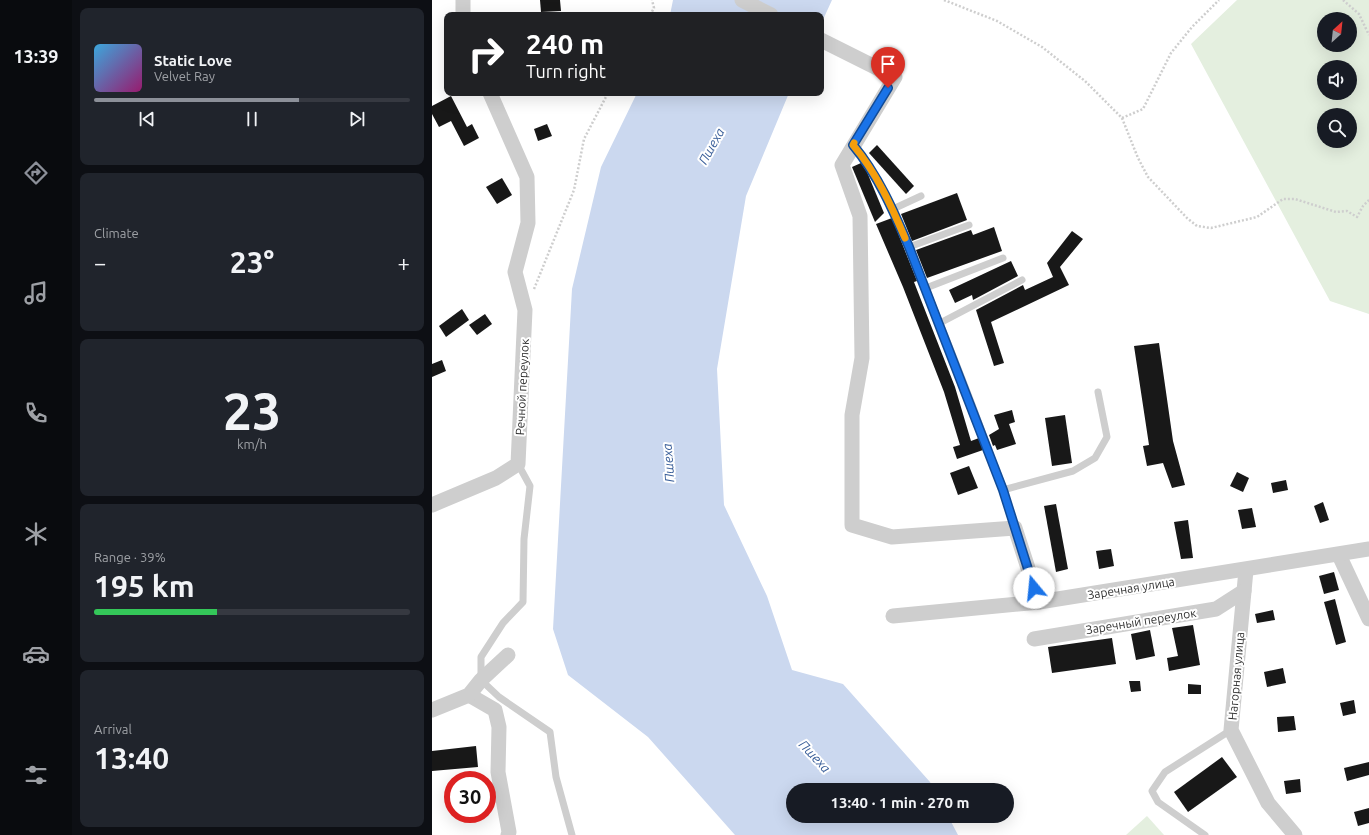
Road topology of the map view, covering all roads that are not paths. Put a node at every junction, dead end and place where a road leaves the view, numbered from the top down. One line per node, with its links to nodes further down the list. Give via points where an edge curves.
1 (463, 0): 3 (street)
2 (742, 0): 4 (street)
3 (463, 12)
4 (765, 12)
5 (826, 43): 7 (street, via 895,76)
6 (491, 96): 17 (street, Речной переулок, via 527,177 528,223 515,272 525,310)
7 (853, 145): 9 (lane, via 868,164); 20 (street, via 842,165 860,216 862,358 852,415 852,525 892,537)
8 (921, 196): 9 (lane)
9 (893, 209): 11 (lane)
10 (969, 225): 11 (lane)
11 (909, 247): 14 (lane)
12 (1003, 258): 14 (lane)
13 (1022, 280): 15 (lane)
14 (926, 288): 15 (lane)
15 (940, 323): 18 (lane)
16 (1098, 392): 18 (lane, via 1107,436 1095,458 1073,471)
17 (518, 464): 19 (street, via 496,478); 30 (lane, via 530,486 524,540 523,602 503,623 481,657)
18 (1003, 490): 20 (lane)
19 (432, 505)
20 (1015, 528): 25 (street)
21 (1369, 549): 22 (street, Заречная улица)
22 (1340, 555): 23 (street, Заречная улица); 27 (street)
23 (1246, 570): 24 (street, Нагорная улица); 25 (street, Заречная улица)
24 (1244, 591): 28 (street, Заречный переулок, via 1216,609); 33 (street, Нагорная улица)
25 (1038, 602): 26 (street, Заречная улица)
26 (893, 616)
27 (1369, 619)
28 (1034, 639)
29 (508, 655): 30 (street)
30 (482, 680): 31 (street); 35 (lane, via 499,697 550,732 556,777)
31 (469, 695): 32 (street); 34 (street, via 495,710 499,727 498,772)
32 (432, 710)
33 (1231, 730): 36 (lane, via 1165,772 1152,791 1158,802); 37 (street, Нагорная улица, via 1268,803)
34 (508, 835)
35 (572, 835)
36 (1205, 835)
37 (1295, 835)

